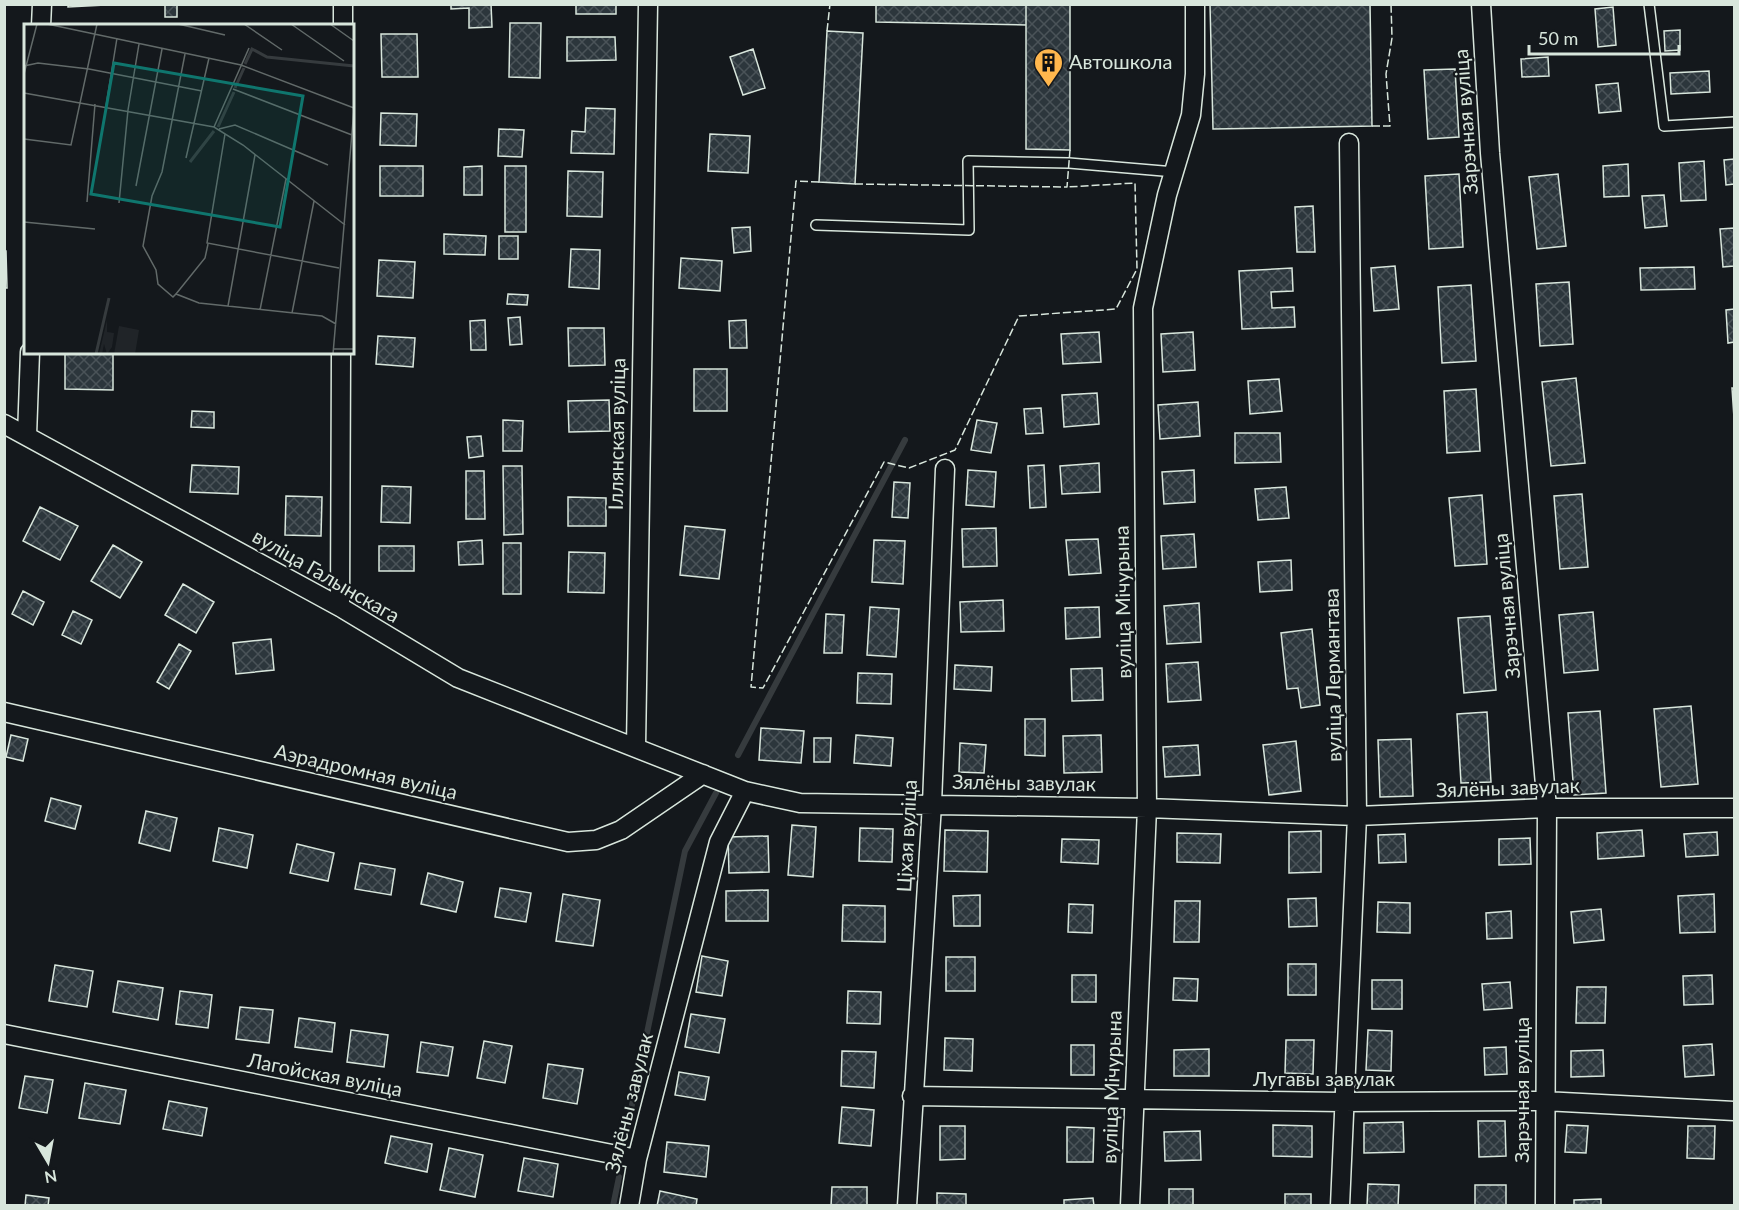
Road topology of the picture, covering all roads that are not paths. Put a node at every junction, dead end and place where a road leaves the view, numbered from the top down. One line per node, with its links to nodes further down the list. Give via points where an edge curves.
1 (42, 4): 7 (street)
2 (343, 4): 8 (street)
3 (648, 4): 20 (street, Іллянская вуліца)
4 (1195, 4): 11 (street, вуліца Мічурына, via 1191,115)
5 (1481, 4): 25 (street, Зарэчная вуліца, via 1490,153)
6 (1649, 4): 9 (lane, via 1665,126)
7 (41, 24)
8 (343, 24)
9 (1734, 122)
10 (1349, 143): 27 (street, вуліца Лермантава)
11 (1175, 172): 12 (lane, via 1069,163 968,161 969,230); 24 (street, вуліца Мічурына, via 1143,308)
12 (816, 225)
13 (30, 354): 16 (street)
14 (341, 354): 18 (street)
15 (4, 424): 16 (street, вуліца Галынскага)
16 (27, 436): 18 (street, вуліца Галынскага)
17 (945, 470): 23 (street, Ціхая вуліца)
18 (340, 607): 20 (street, вуліца Галынскага, via 458,678)
19 (4, 712): 21 (street, Аэрадромная вуліца, via 568,842 596,840 621,830)
20 (636, 747): 21 (street)
21 (703, 774): 22 (street)
22 (745, 791): 23 (street, Зялёны завулак, via 800,803); 34 (street, Зялёны завулак, via 719,842)
23 (932, 804): 24 (street, Зялёны завулак); 29 (street, Ціхая вуліца)
24 (1147, 808): 27 (street, Зялёны завулак); 30 (street, вуліца Мічурына)
25 (1547, 808): 26 (street, Зялёны завулак); 27 (street, Зялёны завулак); 31 (street, Зарэчная вуліца)
26 (1734, 808)
27 (1357, 816): 32 (street, вуліца Лермантава)
28 (4, 1034): 34 (street, Лагойская вуліца)
29 (912, 1096): 30 (street, Лугавы завулак); 36 (street, Ціхая вуліца)
30 (1133, 1099): 32 (street, Лугавы завулак); 37 (street, вуліца Мічурына)
31 (1544, 1101): 32 (street, Лугавы завулак); 33 (street, Лугавы завулак); 39 (street, Зарэчная вуліца)
32 (1342, 1102): 38 (street, вуліца Лермантава)
33 (1734, 1111)
34 (637, 1159): 35 (street, Зялёны завулак)
35 (629, 1206)
36 (907, 1206)
37 (1130, 1206)
38 (1340, 1206)
39 (1545, 1206)

